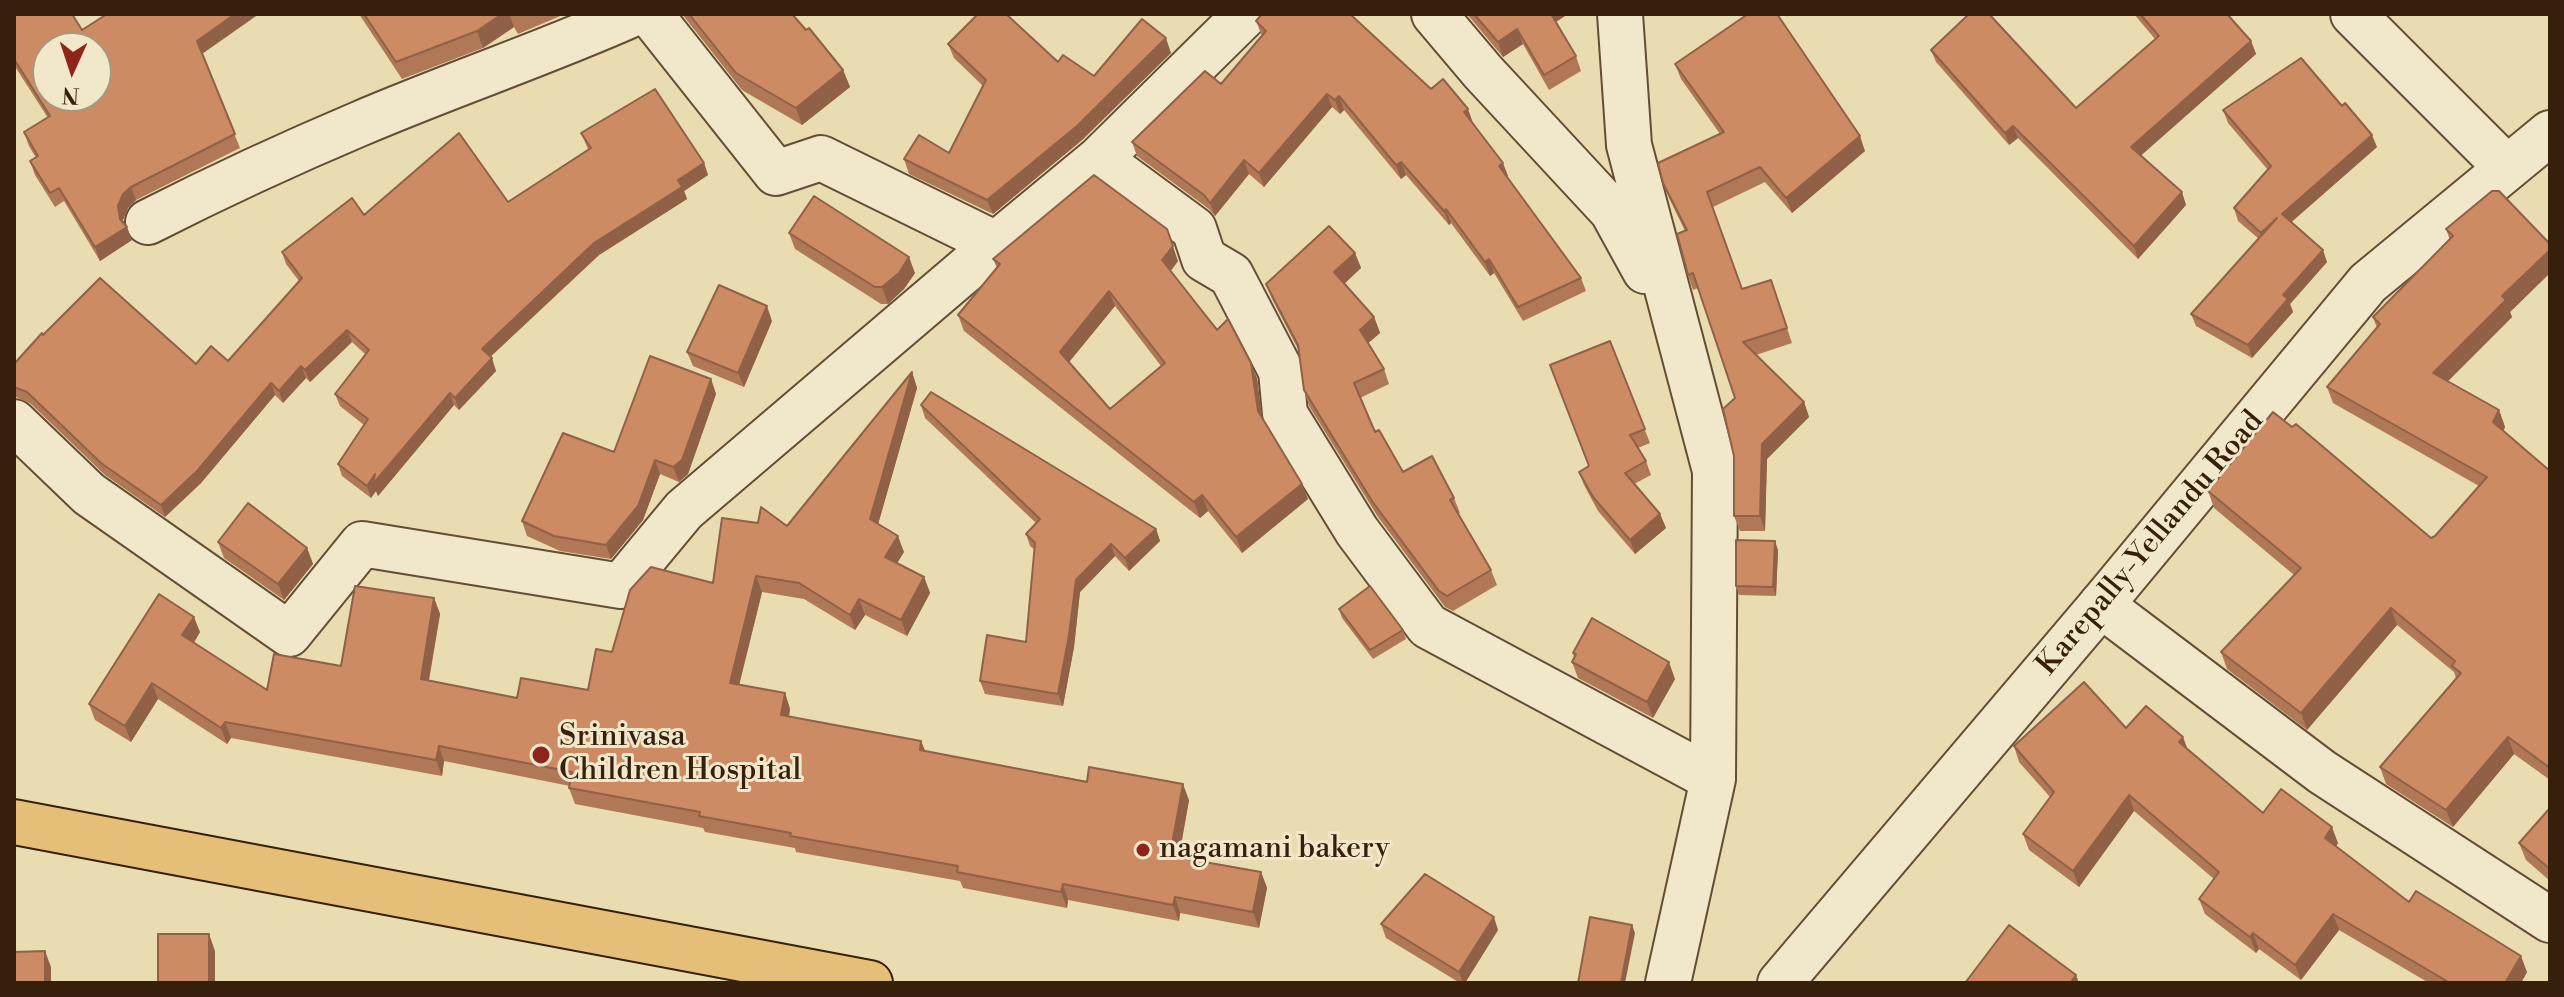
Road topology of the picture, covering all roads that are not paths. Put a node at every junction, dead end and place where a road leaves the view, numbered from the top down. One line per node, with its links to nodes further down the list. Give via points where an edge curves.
1 (633, 14): 10 (street, via 359,124)
2 (650, 14): 11 (street, via 776,173 821,158)
3 (1246, 14): 8 (street)
4 (1434, 14): 12 (street, via 1612,211)
5 (1620, 14): 12 (street, via 1629,145)
6 (2353, 14): 9 (street)
7 (2550, 133): 9 (street, Karepally-Yellandu Road)
8 (1099, 159): 11 (street); 15 (street, via 1194,229 1204,259 1231,275 1281,371 1285,414 1357,531 1428,626)
9 (2507, 168): 14 (street, Karepally-Yellandu Road, via 2368,283)
10 (148, 222)
11 (996, 244): 13 (street, via 684,510 621,586 362,544 289,634 89,494)
12 (1675, 323): 15 (street, via 1715,471)
13 (14, 422)
14 (2101, 605): 17 (street, via 2322,772); 20 (street, Karepally-Yellandu Road)
15 (1713, 779): 19 (street)
16 (14, 822): 18 (highway)
17 (2550, 920)
18 (870, 983)
19 (1668, 983)
20 (1780, 983)

